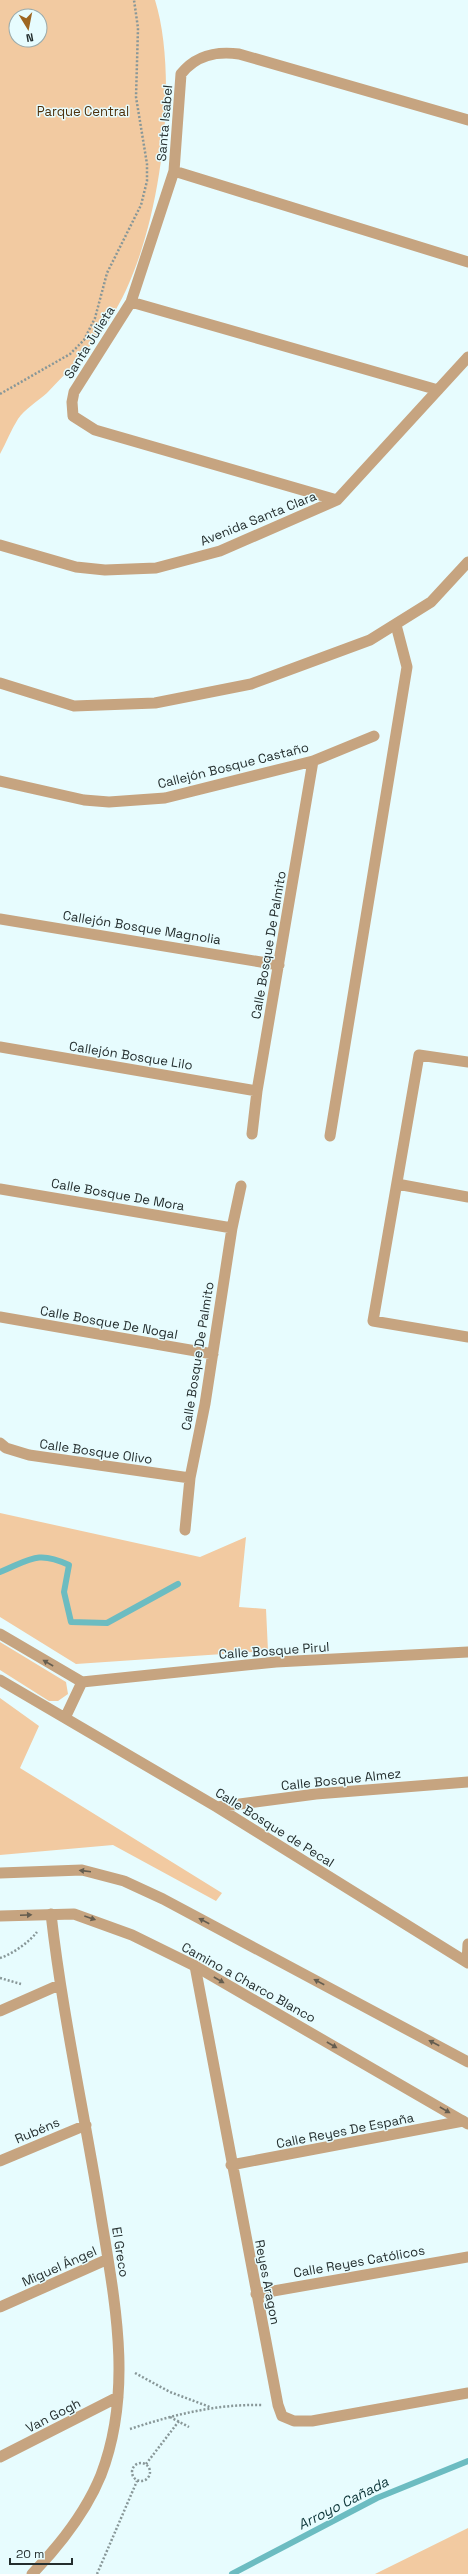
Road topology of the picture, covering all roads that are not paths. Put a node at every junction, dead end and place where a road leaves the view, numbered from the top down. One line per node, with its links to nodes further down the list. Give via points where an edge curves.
1 (468, 120): 2 (street, Santa Isabel, via 239,54 211,54 189,64 181,74)
2 (174, 171): 3 (street, Santa Isabel); 4 (street)
3 (468, 262)
4 (131, 302): 6 (street, Santa Julieta); 7 (street, Santa Julieta, via 74,392 72,411 76,420 95,430)
5 (468, 357): 6 (street, Avenida Santa Clara)
6 (438, 390): 7 (street, Avenida Santa Clara)
7 (336, 500): 8 (street, Avenida Santa Clara, via 220,551 156,568 132,570 76,567)
8 (0, 545)
9 (468, 562): 10 (street, via 431,602)
10 (396, 625): 11 (street, via 370,640 251,684 155,703 74,706); 21 (street, via 407,667)
11 (0, 683)
12 (374, 736): 13 (street, Callejón Bosque Castaño)
13 (313, 761): 14 (street, Callejón Bosque Castaño, via 193,792 133,801 84,800); 16 (street, Calle Bosque De Palmito)
14 (0, 781)
15 (0, 919): 16 (street, Callejón Bosque Magnolia)
16 (279, 965): 19 (street, Calle Bosque De Palmito)
17 (0, 1047): 19 (street, Callejón Bosque Lilo)
18 (468, 1062): 22 (street, via 419,1055)
19 (257, 1090): 20 (street, Calle Bosque De Palmito)
20 (252, 1134)
21 (330, 1136)
22 (397, 1184): 25 (street); 28 (street, via 373,1321)
23 (241, 1186): 26 (street, Calle Bosque De Palmito)
24 (0, 1189): 26 (street, Calle Bosque De Mora)
25 (468, 1197)
26 (232, 1228): 29 (street, Calle Bosque De Palmito)
27 (0, 1317): 29 (street, Calle Bosque De Nogal)
28 (468, 1337)
29 (213, 1354): 31 (street, Calle Bosque De Palmito)
30 (0, 1443): 31 (street, Calle Bosque Olivo, via 6,1448 29,1455)
31 (190, 1478): 32 (street, Calle Bosque De Palmito)
32 (185, 1530)
33 (0, 1634): 36 (street, one-way to 33)
34 (468, 1652): 36 (street, Calle Bosque Pirul, via 276,1662)
35 (0, 1680): 37 (street)
36 (82, 1682): 37 (street)
37 (65, 1718): 39 (street, Calle Bosque de Pecal)
38 (468, 1782): 39 (street, Calle Bosque Almez, via 316,1794)
39 (217, 1807): 44 (street, Calle Bosque de Pecal)
40 (0, 1873): 48 (street, one-way to 40, via 163,1899 124,1881 82,1870)
41 (51, 1914): 42 (street, Camino a Charco Blanco, one-way to 41); 45 (street, Camino a Charco Blanco, one-way to 45, via 88,1917); 46 (street, El Greco)
42 (0, 1916)
43 (468, 1944): 44 (street)
44 (468, 1962)
45 (195, 1966): 49 (street, Camino a Charco Blanco, one-way to 49); 52 (street, Reyes Aragon)
46 (59, 1986): 47 (street); 50 (street, El Greco)
47 (0, 2011)
48 (468, 2062)
49 (466, 2122): 52 (street, Calle Reyes De España)
50 (86, 2125): 51 (street, Rubéns); 54 (street, El Greco)
51 (0, 2161)
52 (231, 2165): 55 (street, Reyes Aragon)
53 (468, 2257): 55 (street, Calle Reyes Católicos)
54 (108, 2259): 56 (street, Miguel Ángel); 58 (street, El Greco, via 117,2321 120,2363)
55 (256, 2294): 57 (street, Reyes Aragon, via 282,2416 294,2421 312,2421)
56 (0, 2307)
57 (468, 2393)
58 (118, 2397): 59 (street, Van Gogh); 60 (street, El Greco, via 101,2474 80,2515)
59 (0, 2457)
60 (32, 2574)

